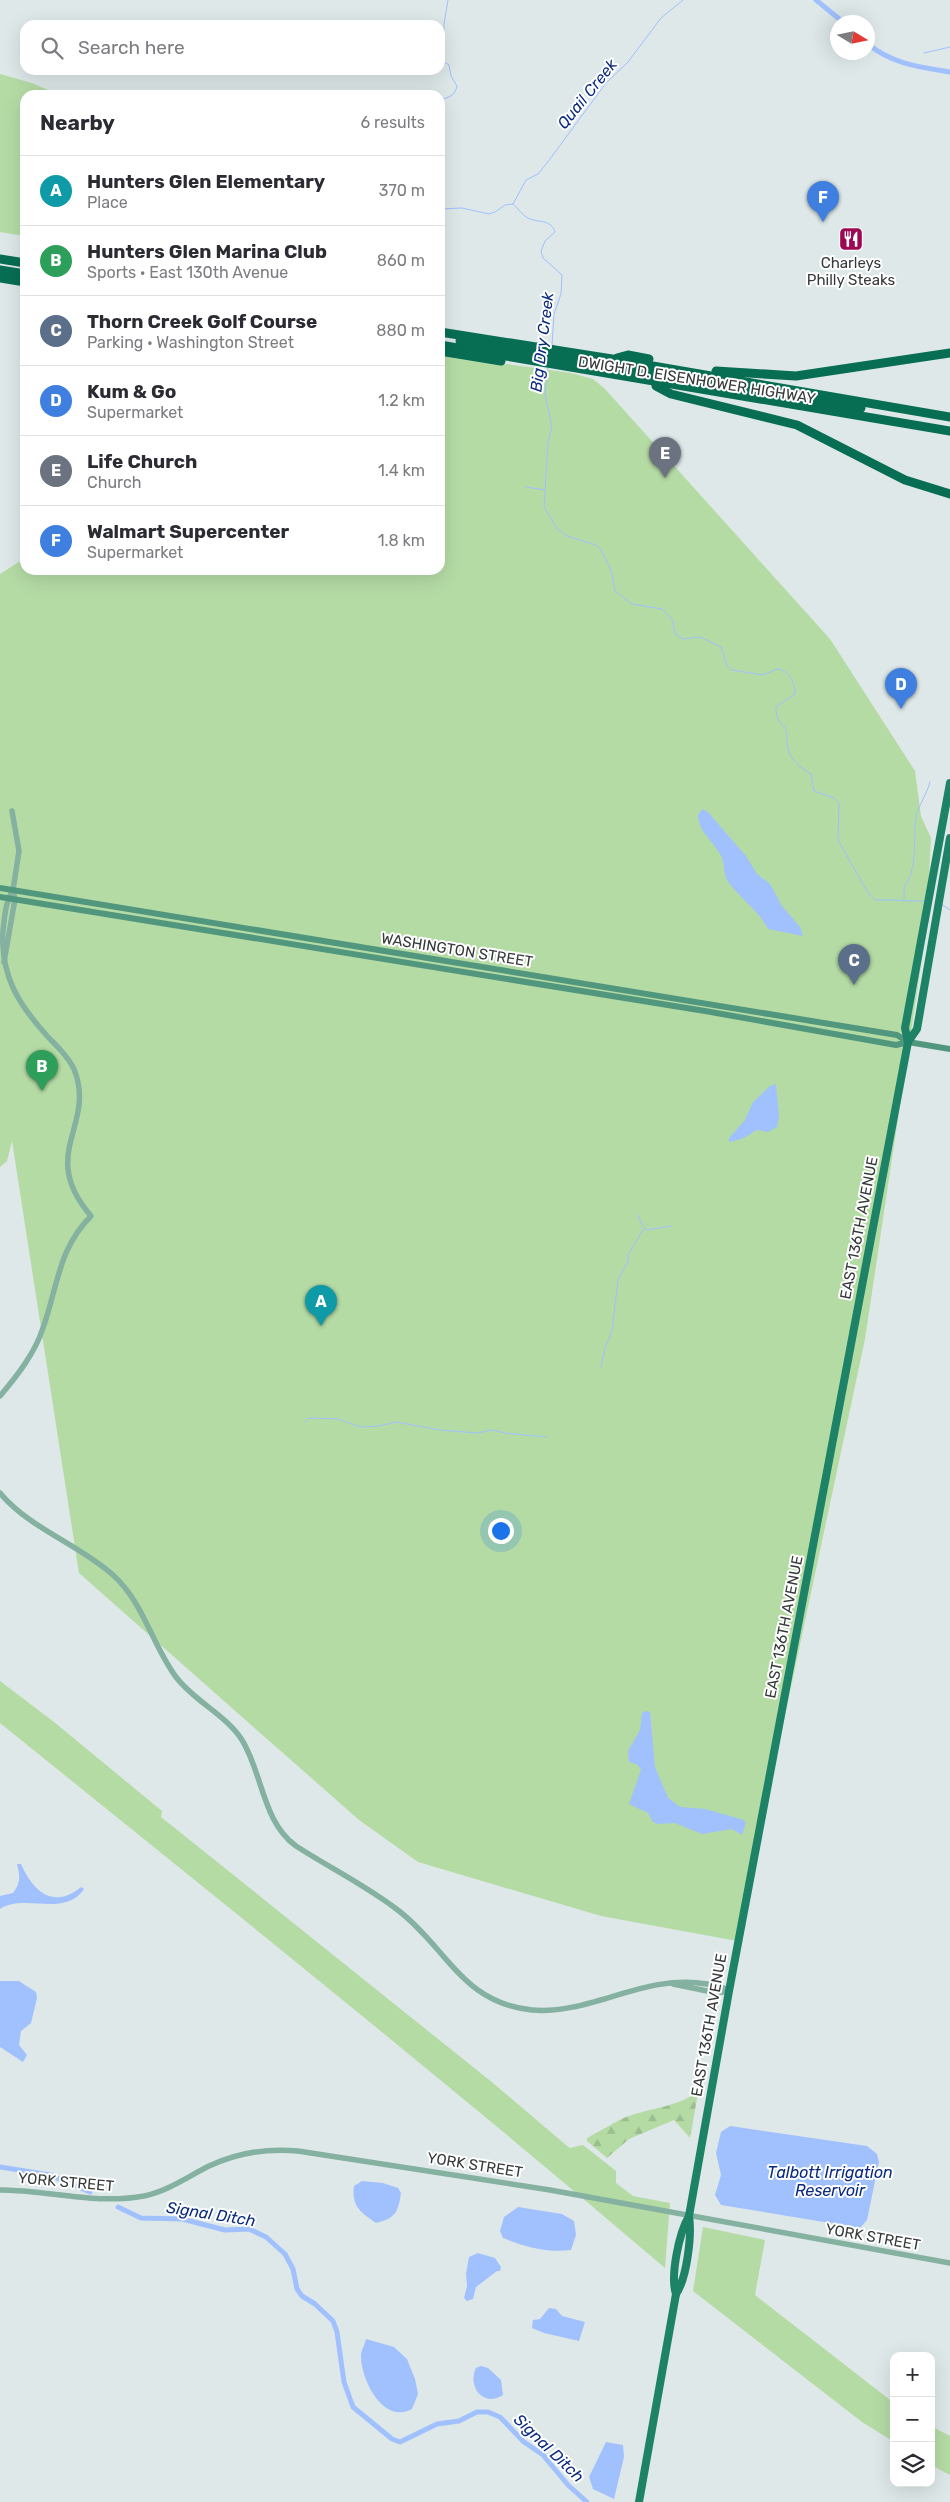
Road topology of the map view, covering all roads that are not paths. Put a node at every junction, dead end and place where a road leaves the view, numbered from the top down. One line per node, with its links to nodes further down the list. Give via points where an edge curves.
1 (0, 259): 2 (highway)
2 (20, 262)
3 (0, 264): 4 (highway)
4 (20, 268)
5 (0, 270): 6 (highway)
6 (20, 273)
7 (0, 278): 8 (highway)
8 (20, 281)
9 (445, 333): 14 (highway, DWIGHT D. EISENHOWER HIGHWAY)
10 (445, 339): 14 (highway)
11 (445, 346): 14 (highway)
12 (445, 351): 14 (highway, DWIGHT D. EISENHOWER HIGHWAY)
13 (950, 353): 15 (highway, via 816,374 783,376 724,372 628,355)
14 (537, 358): 16 (highway, DWIGHT D. EISENHOWER HIGHWAY); 16 (highway, DWIGHT D. EISENHOWER HIGHWAY)
15 (612, 359): 16 (highway, DWIGHT D. EISENHOWER HIGHWAY); 18 (highway, DWIGHT D. EISENHOWER HIGHWAY)
16 (561, 361): 17 (highway, DWIGHT D. EISENHOWER HIGHWAY); 19 (highway); 20 (highway)
17 (656, 386): 21 (highway, DWIGHT D. EISENHOWER HIGHWAY); 22 (highway, via 671,394 797,425 905,480)
18 (950, 416)
19 (950, 423)
20 (950, 431)
21 (950, 437)
22 (950, 494)
23 (950, 783): 30 (main road, EAST 136TH AVENUE, via 905,1028)
24 (12, 811): 27 (street, via 19,851)
25 (950, 838): 30 (main road, EAST 136TH AVENUE, via 917,1029)
26 (0, 888): 27 (main road, WASHINGTON STREET)
27 (13, 890): 29 (street); 30 (main road, WASHINGTON STREET, via 897,1035)
28 (0, 897): 29 (main road, WASHINGTON STREET)
29 (11, 898): 30 (main road, WASHINGTON STREET, via 896,1045); 32 (street, via 1,944 4,964 10,987 23,1010 64,1054 76,1075 79,1104 67,1166 74,1193 91,1216 79,1228 66,1250 41,1334)
30 (908, 1042): 31 (main road, WASHINGTON STREET); 34 (main road, EAST 136TH AVENUE)
31 (950, 1049)
32 (0, 1396)
33 (0, 1493): 34 (street, via 20,1512 106,1568 129,1592 176,1676 241,1740 283,1835 398,1910 477,1991 510,2006 543,2010 577,2005 646,1986 684,1982 719,1986)
34 (729, 1991): 36 (main road, EAST 136TH AVENUE)
35 (0, 2190): 36 (street, YORK STREET, via 95,2199 127,2198 164,2190 224,2160 251,2152 286,2150 550,2190)
36 (689, 2216): 37 (street, YORK STREET); 38 (main road, EAST 136TH AVENUE, via 682,2228 673,2285 676,2294)
37 (950, 2263)
38 (639, 2502)

